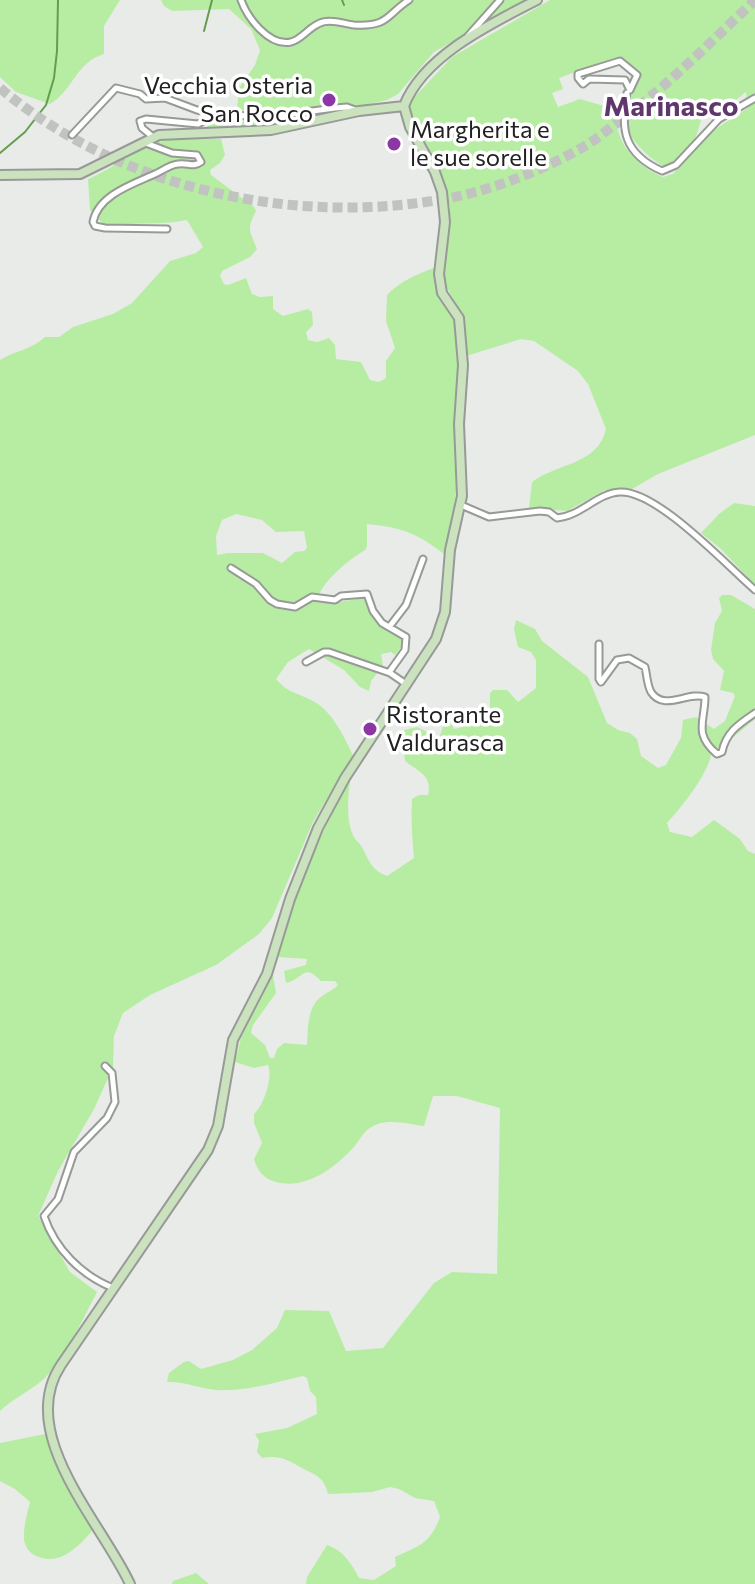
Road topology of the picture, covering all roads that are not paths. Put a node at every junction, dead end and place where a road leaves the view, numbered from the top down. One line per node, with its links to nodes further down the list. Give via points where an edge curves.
1 (241, 0): 2 (street, via 262,30 290,42 323,22 379,23)
2 (409, 0)
3 (500, 0): 5 (street)
4 (537, 0): 5 (main road)
5 (465, 40): 8 (main road, via 435,65)
6 (629, 92): 6 (street, via 637,75 620,61 578,74 583,84 589,79 625,80); 7 (street, via 622,121 628,140 641,158 662,171 676,165 719,119)
7 (755, 98)
8 (404, 106): 9 (main road); 16 (main road, via 439,182 445,211 439,274 442,293 459,318 463,365)
9 (359, 111): 10 (street, via 347,107 234,116); 12 (main road, via 284,128)
10 (207, 112): 11 (street, via 116,88); 12 (street, via 198,124 141,120)
11 (72, 135)
12 (153, 137): 13 (main road)
13 (142, 142): 14 (main road, via 80,174); 15 (street, via 197,155 201,162 173,165 127,184 93,222 105,228)
14 (0, 175)
15 (167, 229)
16 (460, 505): 19 (street, via 489,517 540,511 562,518 607,495 639,495 714,550); 24 (main road, via 442,627)
17 (423, 559): 20 (street, via 406,605)
18 (231, 568): 20 (street, via 273,603 292,607 308,597 335,600 366,594 375,615)
19 (755, 591)
20 (390, 626): 23 (street, via 407,640)
21 (599, 644): 25 (street, via 601,682 617,660 629,658 645,667 652,694 661,701 705,697 701,731 716,753 722,752 731,731)
22 (306, 662): 23 (street, via 329,652)
23 (390, 673): 24 (street)
24 (406, 684): 27 (main road, via 318,828 267,974 233,1040 214,1139)
25 (755, 713)
26 (105, 1066): 27 (street, via 112,1073 115,1102 74,1152 58,1199 44,1216 71,1261)
27 (114, 1289): 28 (main road, via 52,1378 46,1407 61,1462)
28 (130, 1584)

